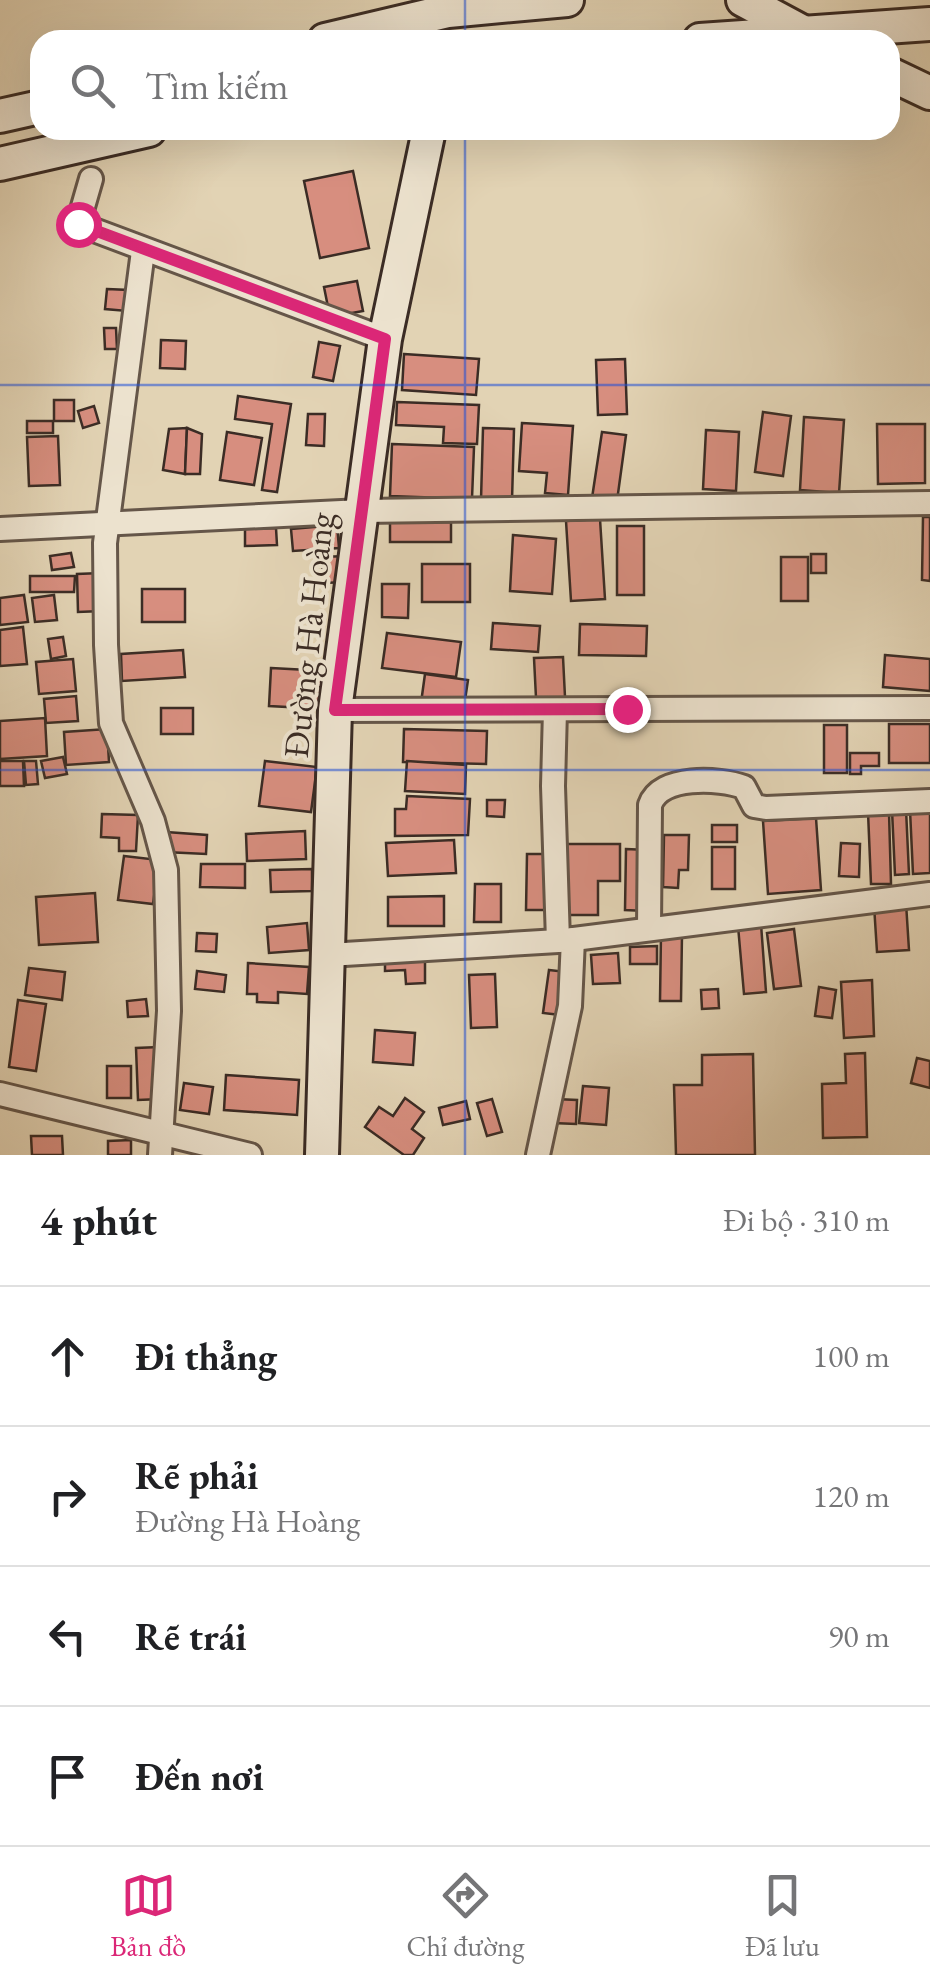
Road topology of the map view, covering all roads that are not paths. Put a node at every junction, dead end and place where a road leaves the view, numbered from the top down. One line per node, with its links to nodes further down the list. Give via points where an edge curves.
1 (568, 0): 3 (street)
2 (744, 0): 6 (street)
3 (448, 17): 5 (street)
4 (930, 24): 7 (street)
5 (378, 30)
6 (800, 30)
7 (870, 30)
8 (900, 79): 9 (street)
9 (930, 93)
10 (30, 109): 11 (street)
11 (0, 116)
12 (105, 140): 14 (street)
13 (427, 140): 17 (street, Đường Hà Hoàng)
14 (0, 164)
15 (92, 179): 16 (street, via 78,224)
16 (144, 252): 17 (street); 20 (street)
17 (385, 339): 19 (street, Đường Hà Hoàng)
18 (930, 503): 19 (street)
19 (362, 511): 20 (street); 23 (street, Đường Hà Hoàng)
20 (107, 524): 21 (street); 31 (street, via 107,702 166,870)
21 (0, 529)
22 (930, 708): 24 (street)
23 (335, 710): 24 (street); 29 (street, Đường Hà Hoàng)
24 (555, 710): 28 (street, via 552,786)
25 (930, 802): 27 (street, via 766,808 754,806 744,788 728,782 664,786 650,805)
26 (930, 894): 27 (street)
27 (649, 929): 28 (street)
28 (565, 940): 29 (street); 34 (street, via 570,1006)
29 (328, 955): 33 (street, Đường Hà Hoàng)
30 (0, 1094): 31 (street)
31 (162, 1144): 32 (street)
32 (250, 1155)
33 (322, 1155)
34 (538, 1155)

